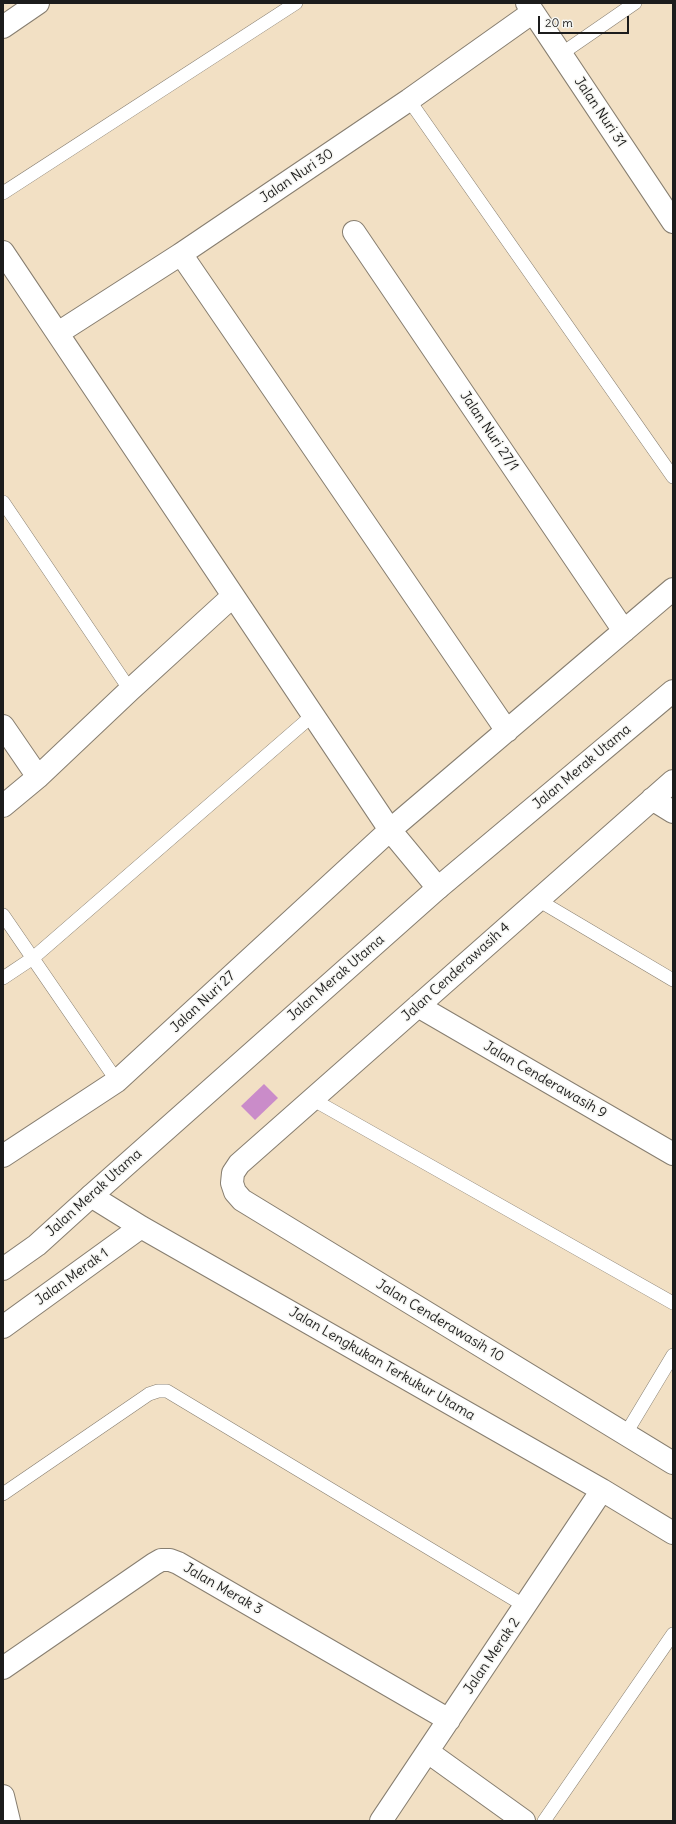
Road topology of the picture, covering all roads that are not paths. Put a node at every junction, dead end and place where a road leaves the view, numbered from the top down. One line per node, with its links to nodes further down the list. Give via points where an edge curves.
1 (38, 3): 5 (street)
2 (296, 3): 8 (lane)
3 (635, 3): 6 (lane)
4 (530, 8): 6 (street, Jalan Nuri 31); 7 (street, Jalan Nuri 30)
5 (3, 27)
6 (561, 54): 9 (street, Jalan Nuri 31)
7 (409, 100): 12 (street, Jalan Nuri 30); 14 (lane)
8 (3, 193)
9 (673, 222)
10 (354, 232): 18 (street, Jalan Nuri 27/1)
11 (3, 252): 13 (street)
12 (182, 254): 13 (street, Jalan Nuri 30); 23 (street)
13 (58, 334): 17 (street)
14 (673, 477)
15 (3, 502): 19 (lane)
16 (673, 589): 18 (street, Jalan Nuri 27)
17 (233, 596): 19 (street); 21 (street)
18 (624, 631): 23 (street, Jalan Nuri 27)
19 (130, 690): 24 (street)
20 (673, 691): 30 (street, Jalan Merak Utama)
21 (313, 715): 29 (street); 33 (lane)
22 (3, 726): 24 (street)
23 (507, 731): 29 (street, Jalan Nuri 27)
24 (38, 778): 27 (street)
25 (673, 781): 26 (street, Jalan Cenderawasih 4)
26 (652, 799): 28 (street); 31 (street, Jalan Cenderawasih 4)
27 (3, 806)
28 (673, 812)
29 (390, 830): 30 (street); 37 (street, Jalan Nuri 27)
30 (438, 888): 42 (street, Jalan Merak Utama)
31 (538, 900): 35 (lane); 36 (street, Jalan Cenderawasih 4)
32 (3, 915): 33 (lane)
33 (33, 958): 34 (lane); 37 (lane)
34 (3, 978)
35 (673, 980)
36 (418, 1006): 38 (street, Jalan Cenderawasih 4); 39 (street, Jalan Cenderawasih 9)
37 (117, 1081): 40 (street, Jalan Nuri 27)
38 (312, 1099): 41 (street, Jalan Cenderawasih 4); 45 (lane)
39 (673, 1154)
40 (3, 1156)
41 (239, 1164): 48 (street, Jalan Cenderawasih 10, via 233,1173 232,1183 242,1200)
42 (90, 1196): 43 (street, Jalan Lengkukan Terkukur Utama); 44 (street, Jalan Merak Utama, via 37,1245)
43 (141, 1228): 46 (street, Jalan Merak 1); 50 (street, Jalan Lengkukan Terkukur Utama)
44 (3, 1269)
45 (673, 1303)
46 (3, 1327)
47 (673, 1355): 48 (lane)
48 (625, 1435): 49 (street, Jalan Cenderawasih 10)
49 (673, 1463)
50 (602, 1490): 52 (street, Jalan Lengkukan Terkukur Utama); 53 (street, Jalan Merak 2)
51 (3, 1494): 53 (lane, via 150,1394 167,1390)
52 (673, 1533)
53 (525, 1606): 56 (street, Jalan Merak 2)
54 (673, 1634): 62 (lane)
55 (3, 1668): 56 (street, Jalan Merak 3, via 154,1564 161,1560 170,1560)
56 (449, 1720): 57 (street, Jalan Merak 2)
57 (428, 1752): 60 (street, Jalan Merak 2); 61 (street)
58 (3, 1796): 59 (street)
59 (9, 1821)
60 (381, 1821)
61 (524, 1821)
62 (544, 1821)

